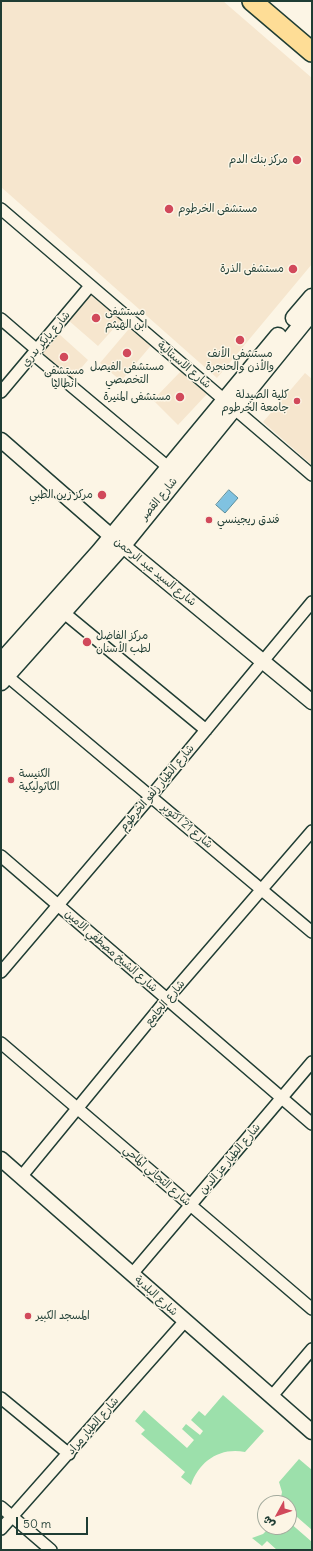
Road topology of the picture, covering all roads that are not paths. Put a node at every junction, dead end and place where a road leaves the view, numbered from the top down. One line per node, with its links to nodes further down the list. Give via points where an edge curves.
1 (252, 1): 4 (highway)
2 (266, 1): 3 (highway)
3 (312, 39)
4 (312, 52)
5 (1, 209): 6 (street, شارع الاسبتالية)
6 (90, 286): 10 (street, شارع بابكر بدري); 12 (street, شارع الاسبتالية)
7 (312, 297): 12 (main road, شارع القصر)
8 (312, 312): 12 (main road, شارع القصر)
9 (1, 319): 10 (street)
10 (35, 352): 11 (street, شارع بابكر بدري); 14 (street)
11 (1, 392)
12 (229, 404): 14 (main road, شارع القصر); 15 (street, شارع الاسبتالية); 16 (main road, شارع القصر)
13 (1, 440): 16 (street, شارع السيد عبد الرحمن)
14 (168, 467): 16 (main road, شارع القصر)
15 (312, 475)
16 (117, 541): 18 (main road, شارع القصر); 19 (street, شارع السيد عبد الرحمن); 20 (main road, شارع القصر, via 52,607)
17 (312, 602): 19 (street, شارع الطيار زلفو الخرطوم)
18 (63, 612): 20 (main road, شارع القصر); 22 (street)
19 (263, 661): 21 (street, شارع السيد عبد الرحمن); 22 (street, شارع الطيار زلفو الخرطوم)
20 (3, 673): 23 (street, شارع 21 أكتوبر)
21 (312, 702)
22 (206, 730): 23 (street, شارع الطيار زلفو الخرطوم)
23 (151, 796): 26 (street, شارع 21 أكتوبر); 27 (street, شارع الطيار زلفو الخرطوم)
24 (312, 831): 26 (street, شارع الجامع)
25 (1, 856): 27 (street, شارع الشيخ مصطفي الامين)
26 (263, 889): 28 (street, شارع 21 أكتوبر); 30 (street, شارع الجامع)
27 (57, 904): 29 (street, شارع الطيار زلفو الخرطوم); 30 (street, شارع الشيخ مصطفي الامين)
28 (312, 932)
29 (1, 972)
30 (167, 999): 33 (street, شارع الشيخ مصطفي الامين); 34 (street, شارع الجامع)
31 (1, 1043): 34 (street, شارع التجاني الماحي)
32 (312, 1062): 33 (street, شارع الطيار عز الدين)
33 (282, 1098): 35 (street, شارع الشيخ مصطفي الامين); 38 (street, شارع الطيار عز الدين)
34 (78, 1109): 37 (street, شارع الجامع); 38 (street, شارع التجاني الماحي)
35 (312, 1124)
36 (1, 1159): 37 (street, شارع البلدية)
37 (21, 1177): 39 (street, شارع البلدية)
38 (191, 1206): 39 (street, شارع الطيار عز الدين); 40 (street, شارع التجاني الماحي)
39 (132, 1274): 41 (street, شارع البلدية)
40 (312, 1310)
41 (185, 1321): 43 (street, شارع البلدية); 46 (street, شارع الطيار مراد)
42 (312, 1349): 43 (street)
43 (272, 1396): 45 (street, شارع البلدية)
44 (1, 1398): 46 (street)
45 (312, 1432)
46 (68, 1454): 48 (street, شارع الطيار مراد)
47 (1, 1507): 48 (street)
48 (12, 1516): 49 (street, شارع الطيار مراد); 50 (street)
49 (1, 1529)
50 (50, 1550)

